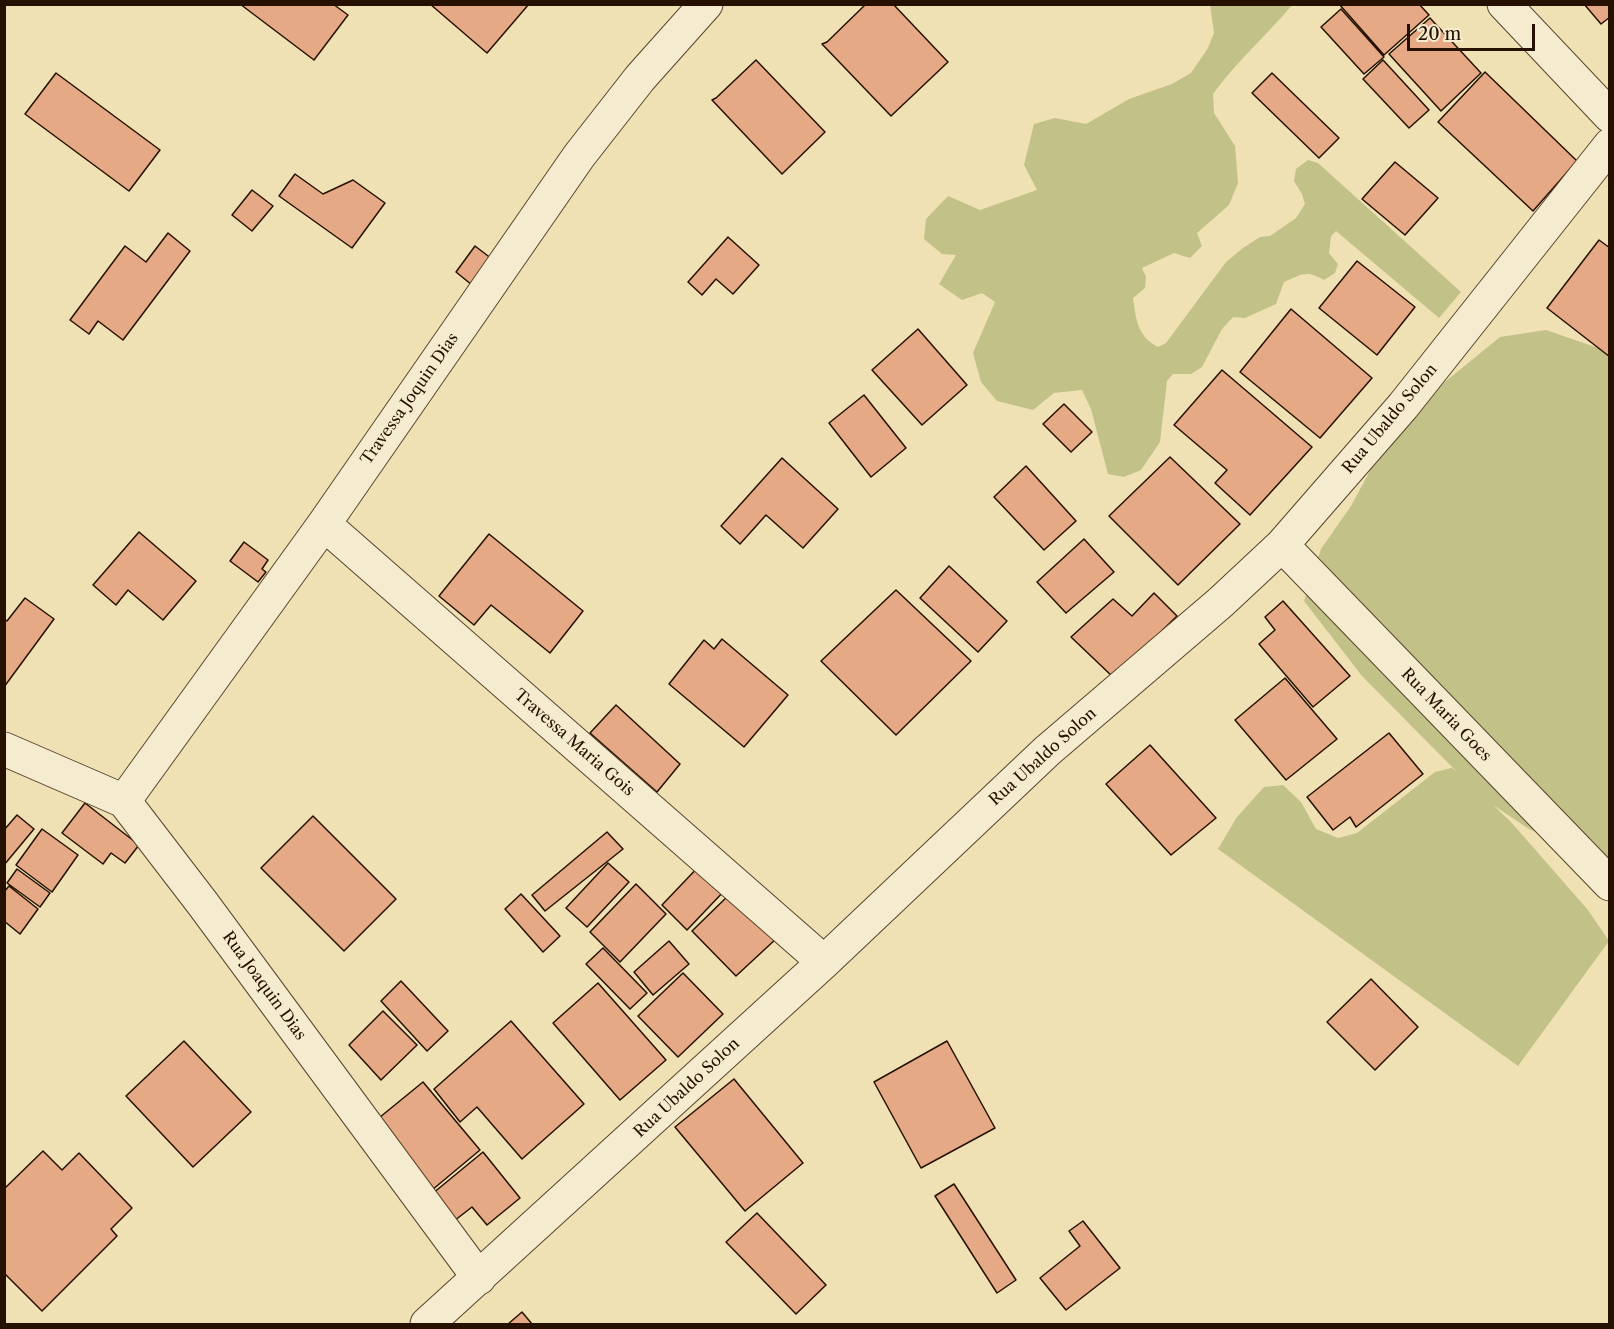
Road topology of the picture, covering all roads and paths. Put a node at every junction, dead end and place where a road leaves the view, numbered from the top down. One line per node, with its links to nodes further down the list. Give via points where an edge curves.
1 (705, 4): 5 (street, Travessa Joquin Dias, via 579,156)
2 (1504, 4): 3 (street)
3 (1610, 116)
4 (1610, 145): 6 (street, Rua Ubaldo Solon, via 1403,406)
5 (324, 524): 8 (street, Travessa Joquin Dias); 10 (street, Travessa Maria Gois)
6 (1282, 546): 9 (street, Rua Maria Goes); 10 (street, Rua Ubaldo Solon, via 1047,751)
7 (4, 749): 8 (street, Rua Joaquin Dias)
8 (124, 801): 11 (street, Rua Joaquin Dias)
9 (1610, 884)
10 (824, 962): 11 (street, Rua Ubaldo Solon)
11 (479, 1278): 12 (street, Rua Ubaldo Solon)
12 (427, 1324)

